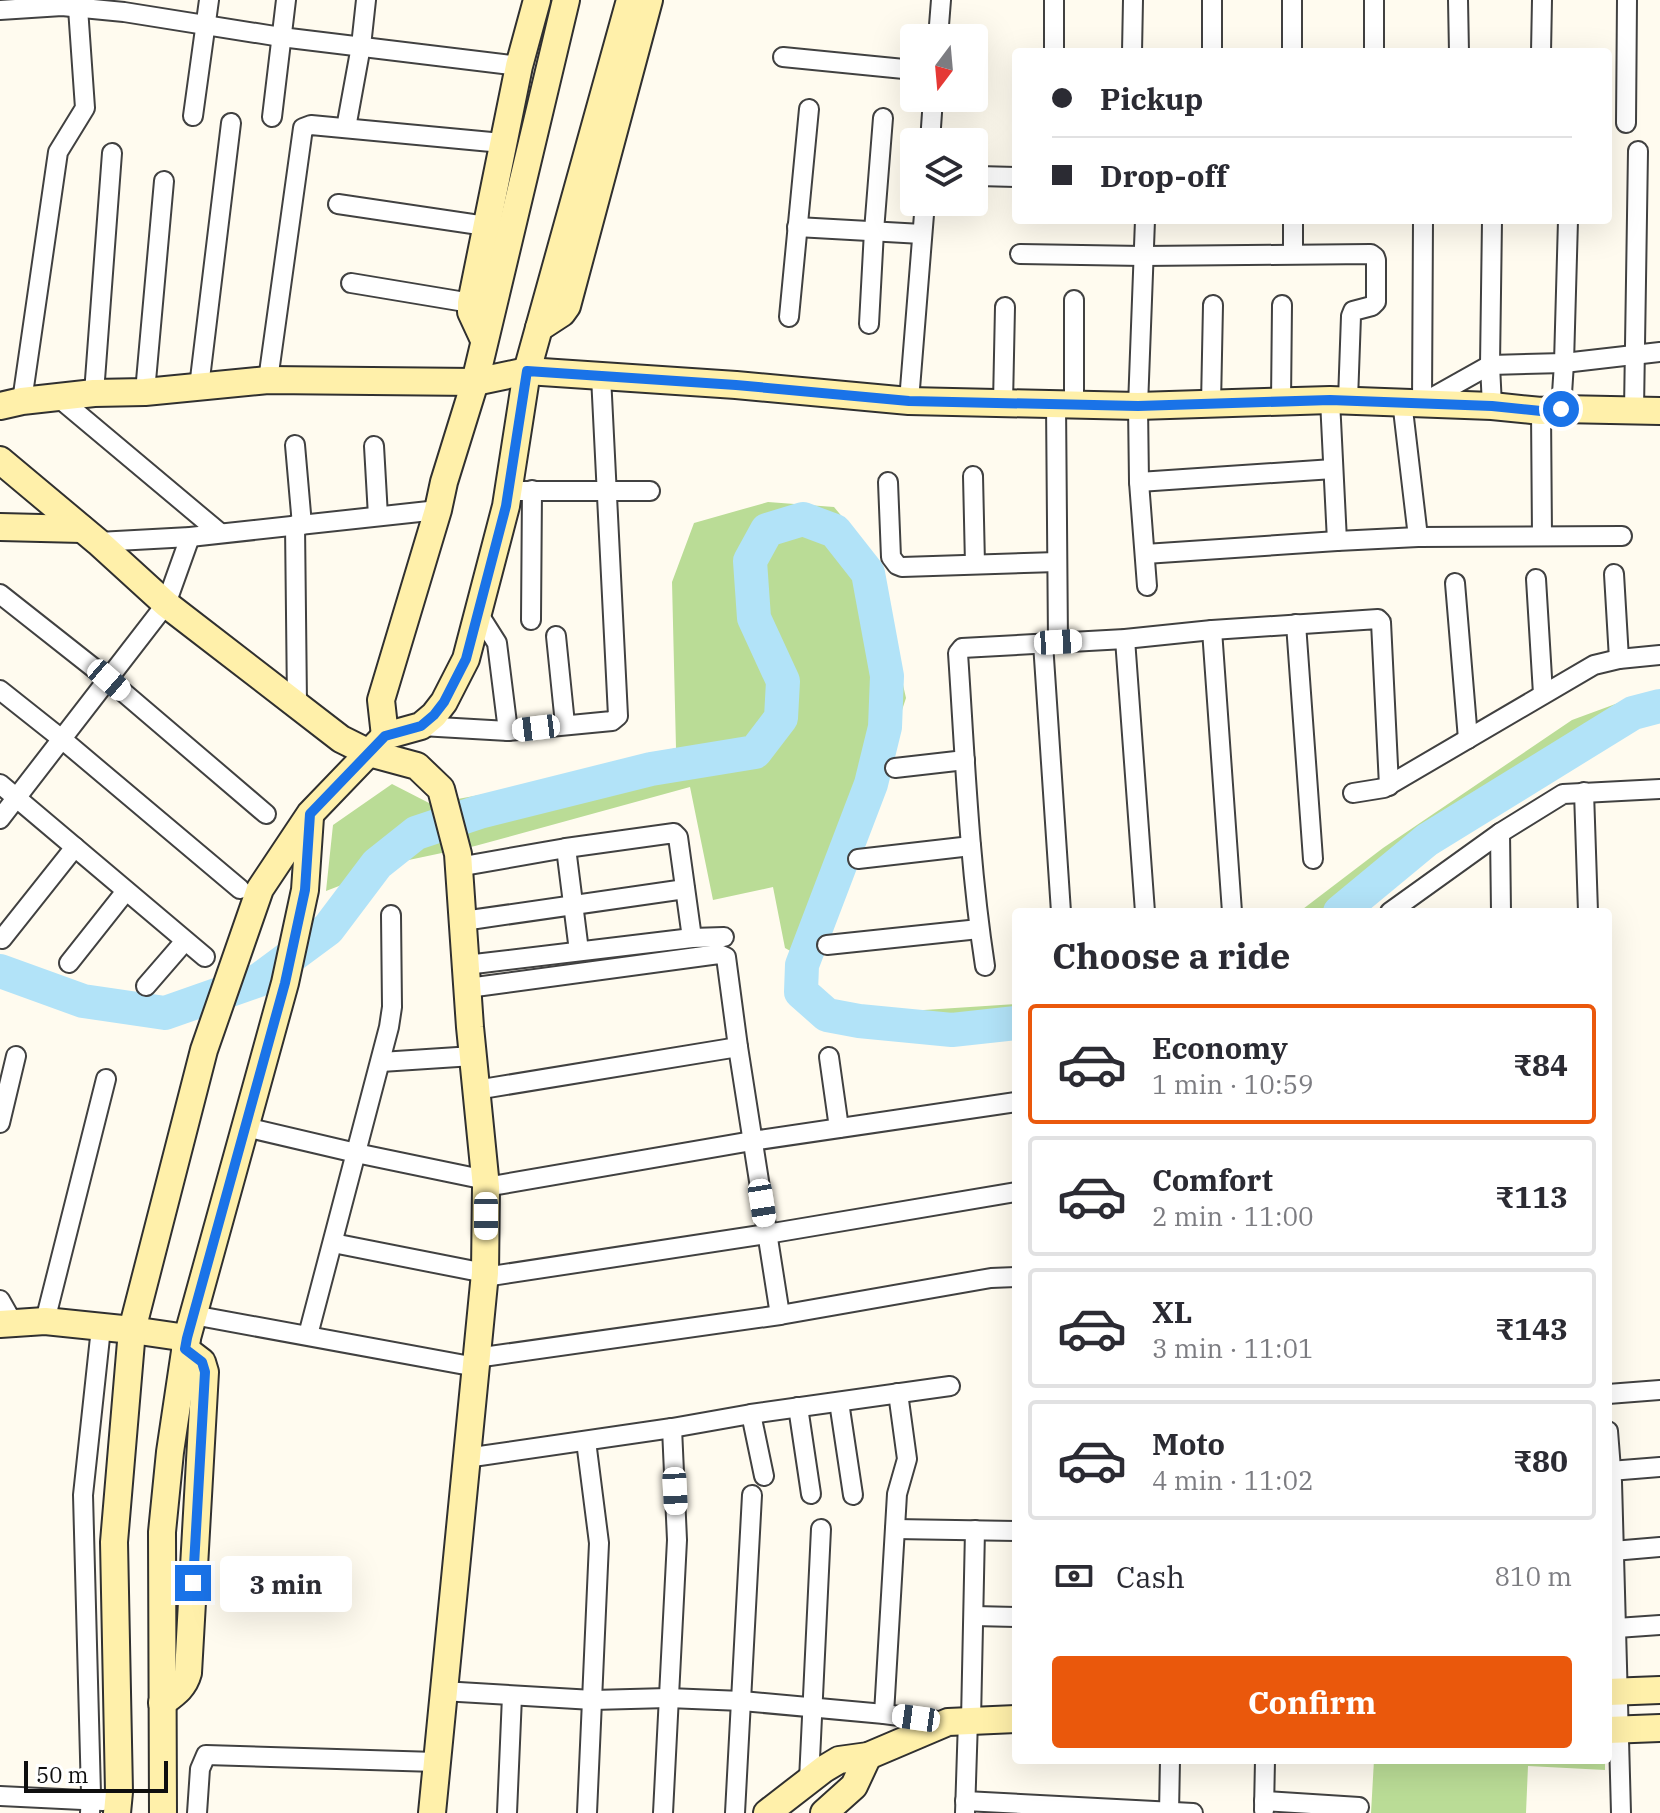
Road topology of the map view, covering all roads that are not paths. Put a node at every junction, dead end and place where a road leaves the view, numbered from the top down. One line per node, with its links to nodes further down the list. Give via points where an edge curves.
1 (209, 0): 20 (street)
2 (286, 0): 22 (street)
3 (366, 0): 23 (street)
4 (537, 0): 32 (main road)
5 (566, 0): 70 (main road)
6 (630, 0): 69 (main road)
7 (649, 0): 69 (main road, via 567,306)
8 (941, 0): 21 (street)
9 (1054, 0): 24 (street)
10 (1133, 0): 25 (street)
11 (1212, 0): 26 (street)
12 (1292, 0): 27 (street)
13 (1374, 0): 28 (street)
14 (1458, 0): 29 (street)
15 (1542, 0): 30 (street)
16 (1627, 0): 39 (street)
17 (124, 6): 18 (street); 20 (street)
18 (78, 8): 19 (street); 87 (street, via 85,108 58,152)
19 (0, 10)
20 (206, 24): 22 (street); 35 (street)
21 (939, 24)
22 (281, 37): 23 (street); 36 (street)
23 (361, 46): 32 (street); 40 (street)
24 (1054, 48)
25 (1132, 48)
26 (1212, 48)
27 (1292, 48)
28 (1374, 48)
29 (1459, 48)
30 (1541, 48)
31 (783, 57): 33 (street)
32 (519, 66): 41 (main road)
33 (900, 69)
34 (809, 109): 55 (street)
35 (193, 116)
36 (272, 117)
37 (883, 118): 56 (street)
38 (231, 123): 79 (street)
39 (1626, 123)
40 (346, 128): 41 (street); 77 (street, via 311,125 302,132)
41 (502, 143): 54 (main road)
42 (1638, 151): 72 (street)
43 (112, 153): 81 (street)
44 (988, 176): 45 (street)
45 (1012, 177)
46 (164, 181): 80 (street)
47 (338, 204): 54 (street)
48 (924, 216): 57 (street)
49 (1145, 224): 60 (street)
50 (1293, 224): 59 (street)
51 (1423, 224): 86 (street)
52 (1492, 224): 74 (street)
53 (1568, 224): 73 (street)
54 (486, 226): 63 (main road)
55 (797, 227): 56 (street); 67 (street)
56 (874, 231): 57 (street); 68 (street)
57 (922, 234): 84 (street)
58 (1020, 254): 60 (street)
59 (1293, 254): 60 (street); 83 (street, via 1375,257 1375,304 1351,316)
60 (1143, 256): 91 (street)
61 (351, 283): 63 (street)
62 (1074, 300): 89 (street)
63 (471, 303): 70 (main road)
64 (1213, 305): 90 (street)
65 (1282, 305): 85 (street)
66 (1005, 307): 88 (street)
67 (789, 317)
68 (869, 324)
69 (539, 328): 75 (main road)
70 (484, 340): 78 (main road)
71 (1660, 352): 72 (street)
72 (1634, 354): 73 (street); 94 (street)
73 (1564, 363): 74 (street); 93 (street)
74 (1490, 365): 86 (street); 92 (street)
75 (527, 371): 76 (main road); 78 (main road); 104 (main road)
76 (601, 376): 84 (main road); 103 (street)
77 (268, 380): 78 (main road); 79 (main road)
78 (475, 382): 106 (main road)
79 (199, 387): 80 (main road)
80 (145, 392): 81 (main road)
81 (94, 393): 82 (main road)
82 (59, 398): 87 (main road); 110 (street)
83 (1339, 400): 85 (main road); 86 (main road); 99 (street)
84 (909, 401): 88 (main road)
85 (1281, 401): 90 (main road)
86 (1412, 402): 92 (main road); 115 (street)
87 (11, 403)
88 (1003, 403): 89 (main road)
89 (1065, 404): 91 (main road); 118 (street)
90 (1211, 404): 91 (main road)
91 (1138, 406): 102 (street)
92 (1492, 406): 93 (main road)
93 (1551, 410): 94 (main road); 112 (street)
94 (1634, 410): 95 (main road)
95 (1660, 411)
96 (295, 445): 108 (street)
97 (374, 446): 107 (street)
98 (0, 460): 111 (main road)
99 (1333, 469): 102 (street); 116 (street)
100 (973, 476): 119 (street)
101 (888, 482): 119 (street, via 891,557 897,565)
102 (1139, 482): 117 (street)
103 (607, 490): 104 (street); 105 (street); 139 (street, via 618,716 612,721)
104 (520, 491): 126 (main road, via 506,506); 127 (street)
105 (650, 491)
106 (438, 510): 107 (street); 144 (main road, via 381,700)
107 (378, 516): 108 (street)
108 (298, 525): 110 (street); 138 (street)
109 (0, 527): 111 (main road)
110 (220, 533): 114 (street)
111 (90, 536): 114 (street); 125 (main road)
112 (1542, 536): 113 (street); 115 (street)
113 (1622, 536)
114 (190, 537): 125 (street)
115 (1418, 537): 116 (street)
116 (1337, 541): 117 (street)
117 (1145, 554): 123 (street)
118 (1057, 562): 119 (street); 132 (street)
119 (975, 564)
120 (1614, 574): 134 (street)
121 (1536, 579): 137 (street)
122 (1455, 583): 142 (street)
123 (1147, 586)
124 (0, 594): 135 (street)
125 (166, 604): 135 (street); 138 (main road)
126 (478, 613): 140 (main road, via 466,659 444,702); 141 (street, via 497,643)
127 (531, 620)
128 (1296, 624): 129 (street); 148 (street, via 1380,620); 161 (street)
129 (1212, 630): 131 (street); 170 (street)
130 (556, 636): 139 (street)
131 (1125, 639): 132 (street); 169 (street)
132 (1051, 643): 145 (street, via 960,650); 168 (street)
133 (1660, 655): 134 (street)
134 (1619, 659): 137 (street, via 1594,665)
135 (109, 680): 143 (street); 153 (street)
136 (0, 690): 143 (street)
137 (1543, 694): 142 (street)
138 (297, 703): 144 (main road, via 341,739)
139 (565, 724): 141 (street)
140 (421, 726): 141 (street); 144 (main road)
141 (508, 731)
142 (1468, 739): 148 (street)
143 (63, 740): 152 (street); 163 (street)
144 (377, 745): 154 (main road); 162 (main road, via 417,766 441,789)
145 (965, 760): 146 (street); 157 (street)
146 (895, 768)
147 (0, 784): 152 (street)
148 (1389, 786): 151 (street)
149 (1660, 789): 150 (street)
150 (1584, 792): 156 (street, via 1563,794); 174 (street)
151 (1353, 793)
152 (16, 798): 155 (street); 158 (street)
153 (266, 814)
154 (310, 814): 198 (main road, via 305,890); 213 (main road, via 260,889 243,935 204,1050)
155 (0, 819)
156 (1500, 833): 166 (street); 173 (street)
157 (971, 846): 160 (street); 177 (street)
158 (75, 847): 165 (street); 180 (street)
159 (566, 848): 162 (street); 164 (street, via 674,833); 167 (street)
160 (858, 859)
161 (1313, 859)
162 (458, 860): 176 (main road)
163 (240, 889)
164 (685, 889): 167 (street); 179 (street)
165 (126, 891): 181 (street); 185 (street)
166 (1415, 893): 171 (street); 172 (street)
167 (573, 903): 176 (street); 183 (street)
168 (1061, 908)
169 (1145, 908)
170 (1232, 908)
171 (1395, 908)
172 (1416, 908)
173 (1501, 908)
174 (1588, 908)
175 (391, 915): 193 (street, via 392,1007)
176 (463, 921): 187 (main road)
177 (979, 929): 182 (street); 186 (street)
178 (724, 937): 179 (street)
179 (692, 938): 183 (street)
180 (2, 939)
181 (185, 941): 184 (street); 188 (street)
182 (827, 945)
183 (579, 951): 187 (street)
184 (205, 957)
185 (69, 963)
186 (985, 966)
187 (467, 977): 189 (street, via 723,955); 191 (main road)
188 (146, 986)
189 (738, 1047): 195 (street); 200 (street)
190 (16, 1056): 197 (street)
191 (473, 1056): 193 (street); 195 (main road)
192 (829, 1057): 199 (street)
193 (381, 1062): 201 (street)
194 (106, 1079): 210 (street)
195 (476, 1090): 202 (main road)
196 (1012, 1103): 199 (street)
197 (0, 1123)
198 (245, 1127): 201 (street); 214 (main road)
199 (839, 1128): 200 (street)
200 (752, 1141): 202 (street); 204 (street)
201 (356, 1153): 202 (street); 205 (street)
202 (486, 1183): 206 (main road)
203 (1012, 1193): 204 (street)
204 (767, 1234): 206 (street); 209 (street)
205 (333, 1243): 206 (street); 215 (street)
206 (485, 1275): 216 (main road)
207 (1012, 1277): 209 (street)
208 (0, 1300): 211 (street)
209 (780, 1315): 216 (street)
210 (45, 1321): 211 (main road); 212 (main road)
211 (6, 1324)
212 (101, 1328): 213 (main road); 262 (street, via 83,1495)
213 (132, 1330): 214 (main road); 263 (main road, via 114,1542)
214 (188, 1334): 215 (street); 267 (main road, via 162,1532)
215 (308, 1335): 216 (street)
216 (476, 1362): 226 (main road)
217 (950, 1386): 219 (street)
218 (1660, 1390): 220 (street)
219 (898, 1393): 221 (street); 234 (street, via 907,1459)
220 (1612, 1394)
221 (839, 1402): 222 (street); 232 (street)
222 (798, 1407): 223 (street); 230 (street)
223 (751, 1414): 224 (street); 228 (street)
224 (672, 1428): 225 (street); 247 (street, via 677,1540)
225 (586, 1441): 226 (street); 248 (street, via 598,1534)
226 (466, 1458): 244 (main road)
227 (1660, 1467): 229 (street)
228 (764, 1476)
229 (1612, 1478)
230 (811, 1494)
231 (752, 1495): 249 (street)
232 (853, 1495)
233 (821, 1529): 250 (street)
234 (895, 1529): 235 (street); 251 (street)
235 (975, 1530): 236 (street); 239 (street)
236 (1012, 1531)
237 (1660, 1547): 238 (street)
238 (1612, 1555): 242 (street)
239 (974, 1616): 240 (street); 253 (street)
240 (1012, 1617)
241 (1660, 1625): 242 (street)
242 (1617, 1628): 245 (street)
243 (1660, 1690): 245 (main road)
244 (442, 1691): 246 (street); 257 (main road)
245 (1613, 1692): 255 (street)
246 (512, 1696): 248 (street); 270 (street)
247 (668, 1698): 248 (street); 249 (street); 272 (street)
248 (593, 1700): 271 (street)
249 (742, 1701): 250 (street); 273 (street)
250 (813, 1707): 251 (street); 260 (street)
251 (884, 1714): 253 (street)
252 (1012, 1719): 253 (main road)
253 (962, 1721): 256 (main road); 264 (street)
254 (1660, 1728): 255 (main road)
255 (1614, 1730): 278 (street)
256 (868, 1756): 260 (main road, via 839,1760); 275 (main road, via 854,1786)
257 (436, 1762): 268 (street, via 206,1755); 269 (main road)
258 (1170, 1764): 276 (street)
259 (1265, 1764): 265 (street)
260 (809, 1780): 274 (main road)
261 (0, 1796): 262 (street)
262 (90, 1807): 263 (street)
263 (118, 1807)
264 (965, 1807): 276 (street)
265 (1264, 1807): 266 (street)
266 (1359, 1807)
267 (163, 1813)
268 (197, 1813)
269 (432, 1813)
270 (507, 1813)
271 (587, 1813)
272 (663, 1813)
273 (735, 1813)
274 (767, 1813)
275 (824, 1813)
276 (1169, 1813): 277 (street)
277 (1193, 1813)
278 (1621, 1813)

